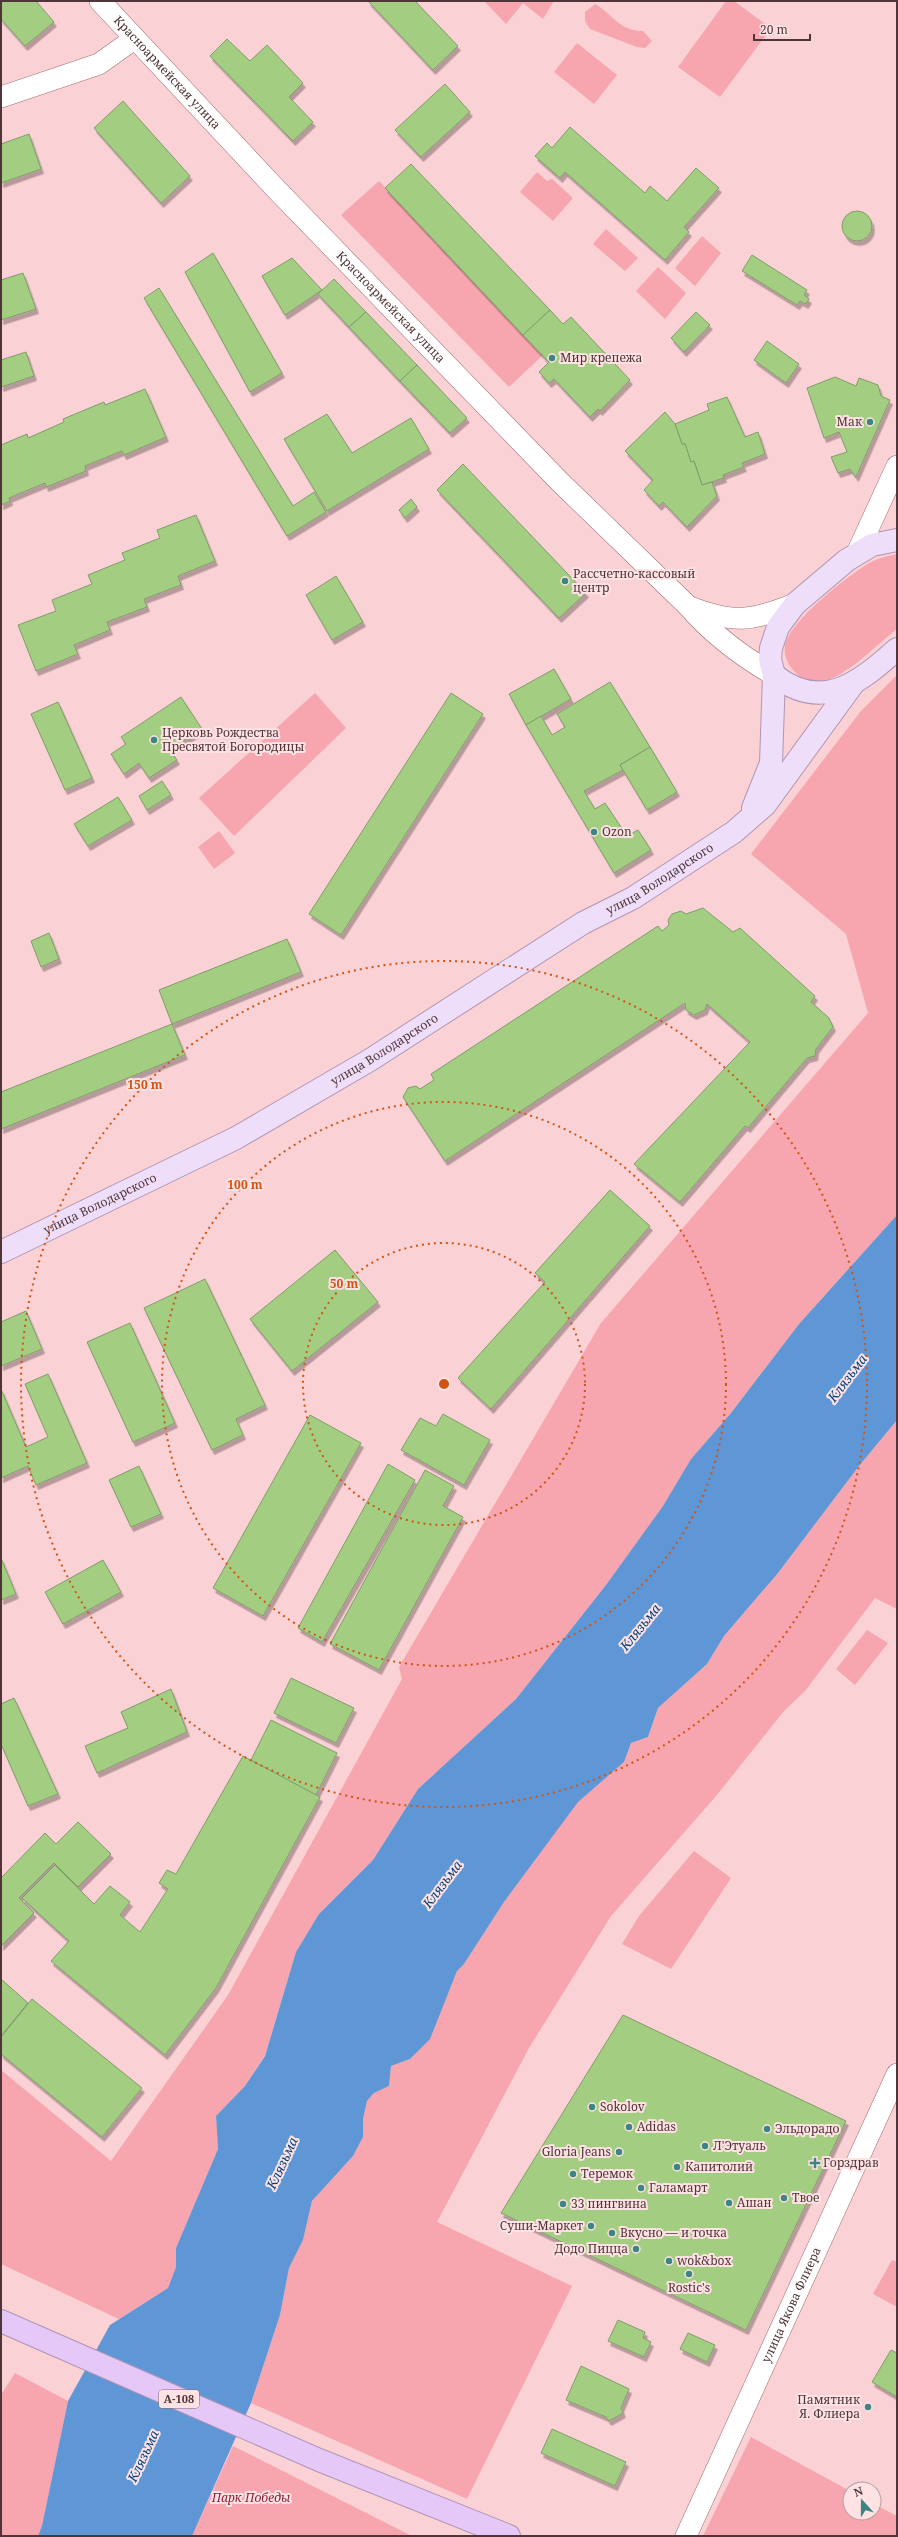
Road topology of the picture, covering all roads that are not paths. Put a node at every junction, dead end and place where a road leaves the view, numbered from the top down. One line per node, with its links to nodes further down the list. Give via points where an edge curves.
1 (100, 1): 2 (street, Красноармейская улица)
2 (134, 39): 3 (street, via 99,64); 8 (street, Красноармейская улица, via 560,482)
3 (1, 97)
4 (897, 466): 6 (street)
5 (897, 540): 6 (main road, via 872,545)
6 (857, 553): 7 (main road)
7 (795, 604): 8 (street, via 751,619 712,615); 10 (main road, via 778,628 771,648)
8 (688, 606): 10 (street, Красноармейская улица, via 721,640)
9 (897, 649): 11 (main road)
10 (774, 675): 11 (main road, via 784,683 806,693 834,692); 12 (main road, via 771,764)
11 (853, 684): 12 (main road, via 765,805)
12 (749, 817): 13 (main road, улица Володарского, via 734,832 633,898 583,923 370,1060 236,1138)
13 (1, 1252)
14 (897, 2074): 19 (street, улица Якова Флиера)
15 (1, 2321): 16 (highway, А-108, via 319,2460)
16 (440, 2508): 17 (highway, А-108); 18 (highway, А-108)
17 (476, 2536)
18 (510, 2536)
19 (686, 2536)

